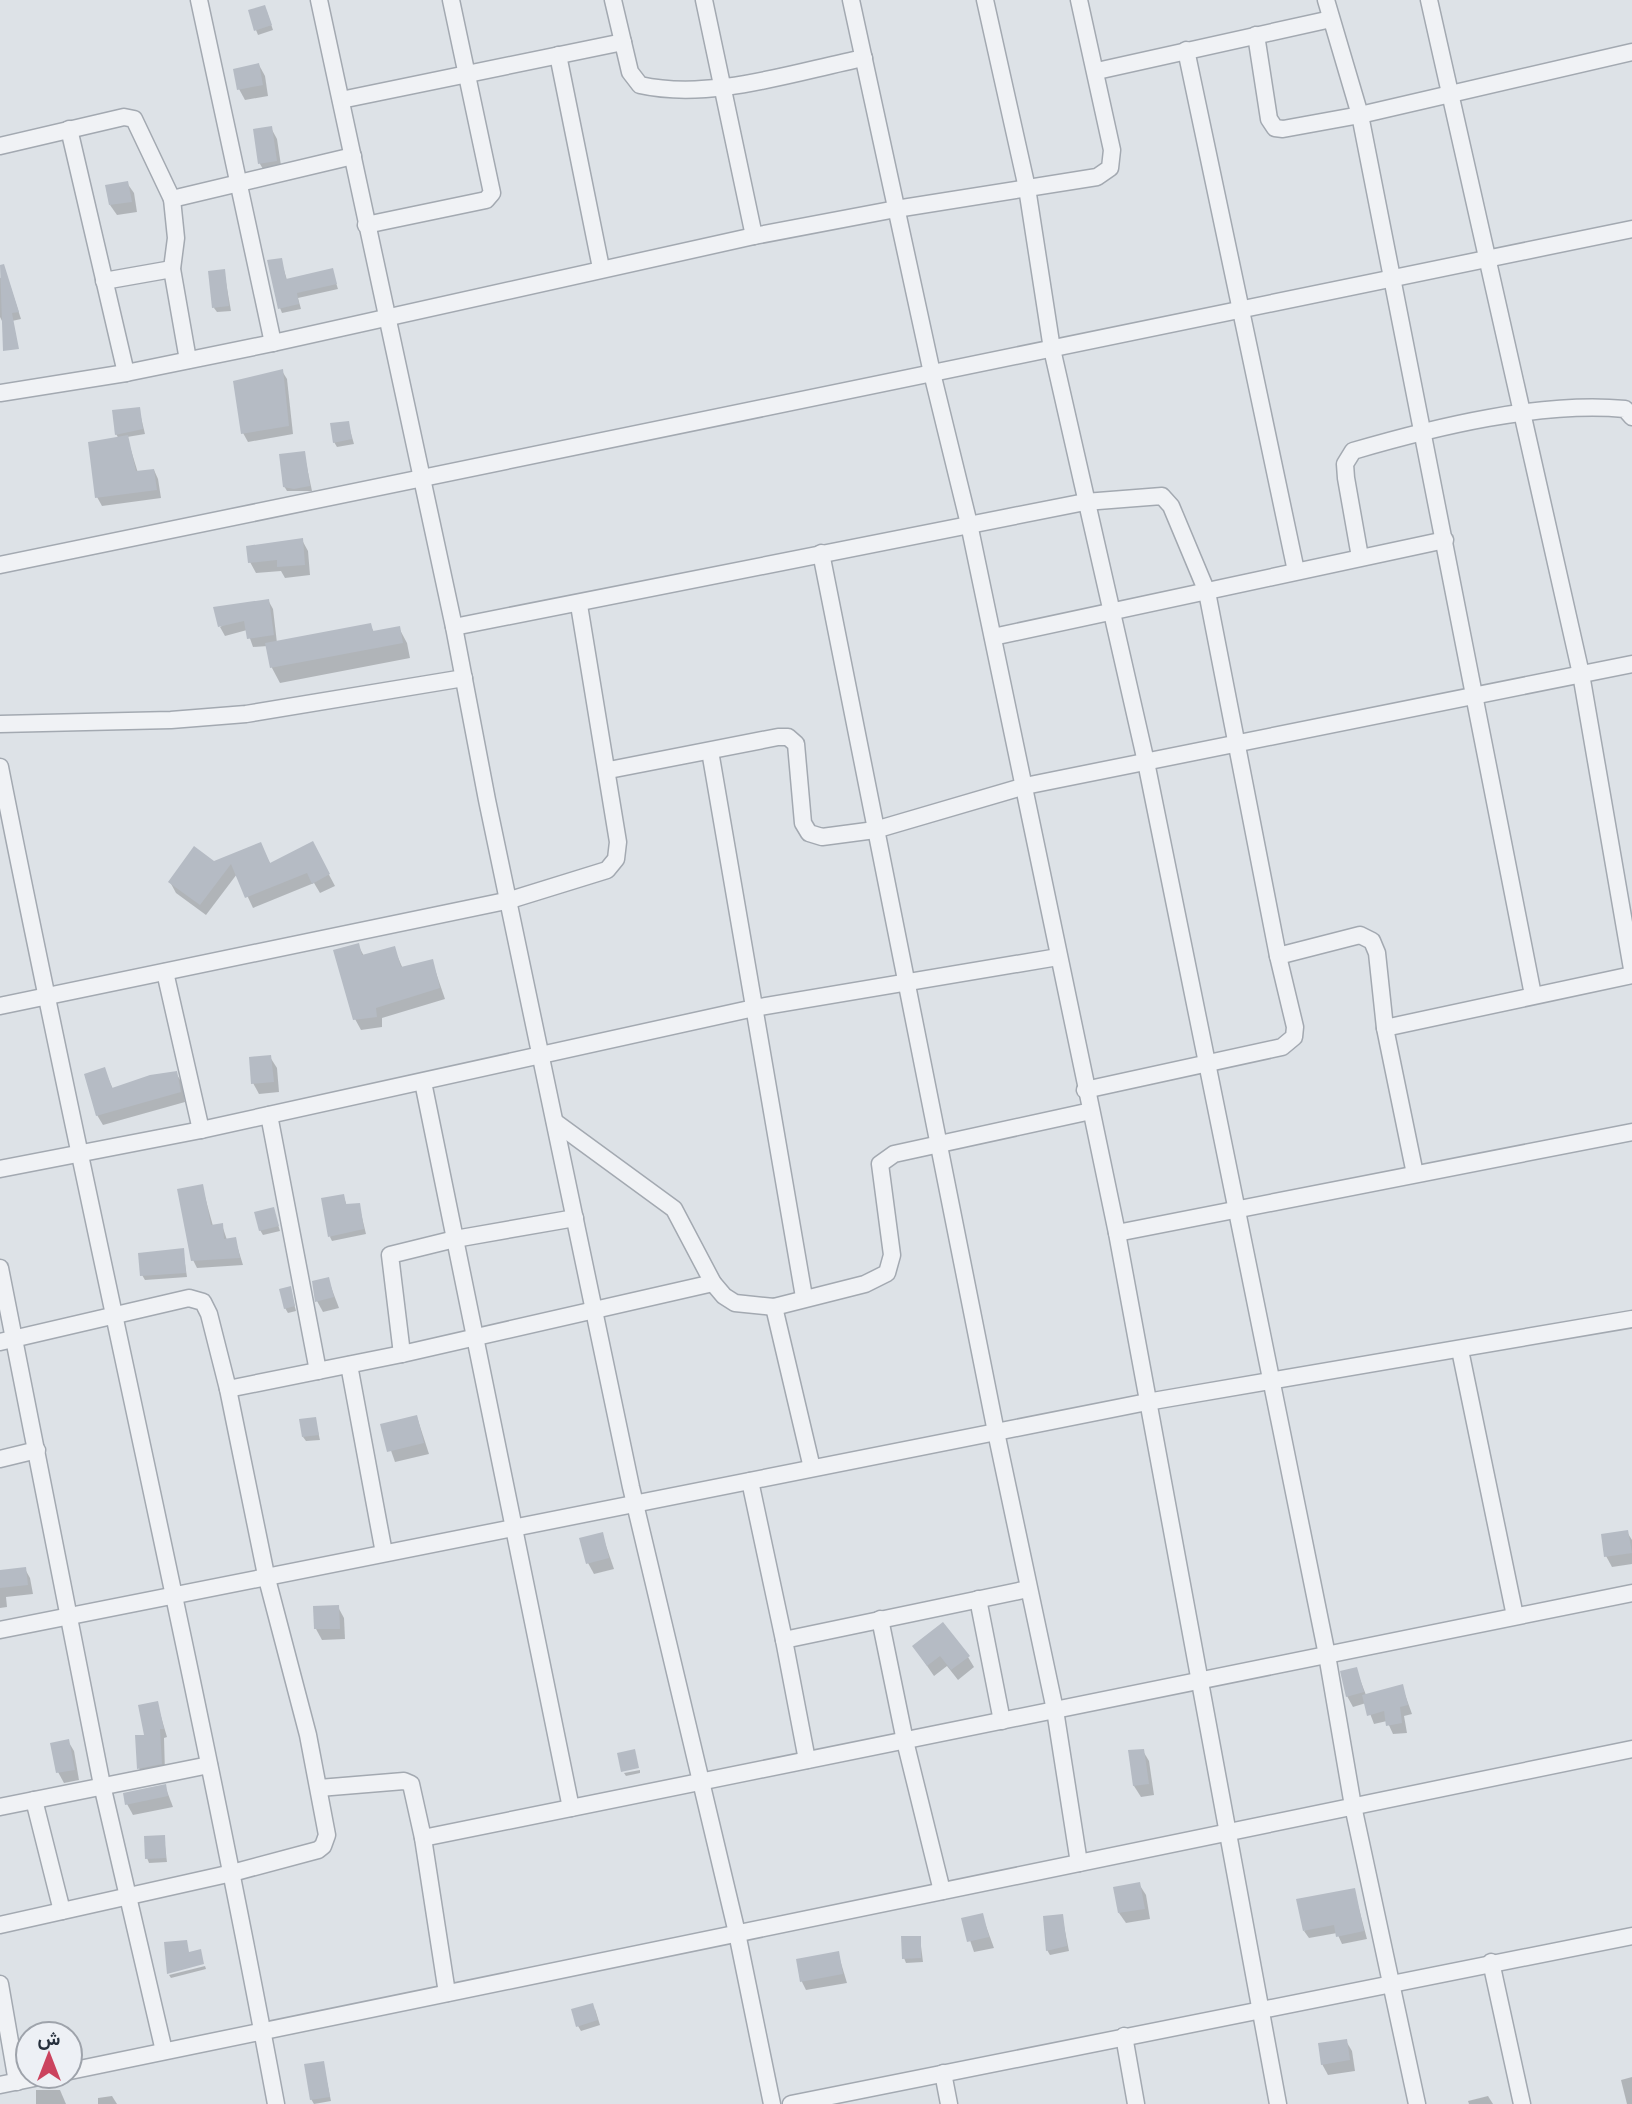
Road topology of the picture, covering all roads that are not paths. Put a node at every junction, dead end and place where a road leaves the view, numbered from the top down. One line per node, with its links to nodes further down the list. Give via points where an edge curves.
1 (199, 0): 27 (street)
2 (318, 0): 22 (street)
3 (451, 0): 19 (street)
4 (613, 0): 13 (street)
5 (704, 0): 20 (street)
6 (852, 0): 17 (street)
7 (985, 0): 28 (street)
8 (1079, 0): 18 (street)
9 (1326, 0): 11 (street)
10 (1429, 0): 21 (street)
11 (1331, 19): 12 (street); 23 (street)
12 (1256, 35): 14 (street); 23 (street, via 1269,119 1275,128)
13 (622, 41): 16 (street); 20 (street, via 640,85 658,89)
14 (1186, 50): 18 (street); 39 (street)
15 (1632, 52): 21 (street)
16 (558, 55): 19 (street); 35 (street)
17 (864, 58): 20 (street); 30 (street)
18 (1097, 71): 28 (street, via 1112,150 1110,169 1097,177)
19 (466, 74): 22 (street); 31 (street, via 492,193 486,200)
20 (722, 87): 33 (street)
21 (1450, 92): 23 (street); 34 (street)
22 (341, 100): 26 (street)
23 (1360, 115): 37 (street)
24 (69, 129): 25 (street); 29 (street, via 134,119); 38 (street)
25 (0, 146)
26 (353, 156): 27 (street); 31 (street)
27 (240, 184): 29 (street); 41 (street)
28 (1027, 188): 30 (street); 42 (street)
29 (172, 199): 36 (street, via 176,238)
30 (896, 209): 33 (street); 45 (street)
31 (366, 225): 40 (street)
32 (1632, 229): 34 (street)
33 (754, 236): 35 (street)
34 (1487, 259): 37 (street); 47 (street)
35 (601, 268): 40 (street)
36 (172, 269): 38 (street); 43 (street)
37 (1393, 279): 39 (street); 49 (street)
38 (104, 281): 44 (street)
39 (1241, 310): 42 (street); 57 (street)
40 (385, 316): 41 (street); 50 (street)
41 (273, 343): 43 (street)
42 (1052, 349): 45 (street); 51 (street)
43 (188, 360): 44 (street)
44 (126, 373): 46 (street)
45 (932, 373): 50 (street); 52 (street)
46 (1, 388)
47 (1524, 414): 48 (street, via 1606,407 1625,409); 49 (street); 64 (street)
48 (1632, 417)
49 (1423, 430): 53 (street); 55 (street, via 1353,451 1345,464)
50 (420, 478): 56 (street); 61 (street)
51 (1085, 502): 52 (street); 58 (street, via 1162,496 1171,506); 60 (street)
52 (969, 524): 54 (street); 62 (street)
53 (1445, 540): 55 (street); 66 (street)
54 (821, 553): 59 (street); 74 (street)
55 (1360, 557): 57 (street)
56 (0, 565)
57 (1296, 571): 58 (street)
58 (1207, 592): 60 (street); 68 (street)
59 (579, 605): 61 (street); 72 (street)
60 (1114, 613): 62 (street); 70 (street)
61 (454, 627): 65 (street)
62 (993, 637): 73 (street)
63 (1632, 664): 64 (street)
64 (1581, 674): 66 (street); 78 (street)
65 (464, 678): 67 (street, via 246,714); 75 (street)
66 (1473, 696): 68 (street); 82 (street)
67 (0, 724)
68 (1238, 743): 70 (street); 76 (street)
69 (710, 751): 72 (street); 74 (street, via 789,737 796,744 803,823 809,832 822,837); 85 (street)
70 (1146, 762): 73 (street); 88 (street)
71 (0, 767): 83 (street)
72 (609, 770): 75 (street, via 616,859 607,870)
73 (1025, 786): 74 (street); 77 (street)
74 (875, 830): 81 (street)
75 (510, 900): 79 (street); 87 (street)
76 (1278, 956): 86 (street, via 1360,935 1371,941 1377,953); 88 (street, via 1294,1037 1282,1047)
77 (1058, 957): 81 (street); 90 (street)
78 (1632, 969)
79 (165, 972): 83 (street); 94 (street)
80 (1632, 975): 82 (street)
81 (907, 982): 85 (street); 96 (street)
82 (1532, 995): 86 (street)
83 (46, 996): 84 (street); 97 (street)
84 (0, 1006)
85 (754, 1008): 87 (street); 106 (street)
86 (1385, 1028): 99 (street)
87 (540, 1055): 89 (street); 93 (street)
88 (1206, 1065): 90 (street); 100 (street)
89 (423, 1082): 92 (street); 103 (street)
90 (1085, 1090): 91 (street)
91 (1091, 1111): 96 (street); 102 (street)
92 (269, 1115): 94 (street); 116 (street)
93 (555, 1122): 101 (street); 105 (street, via 674,1209)
94 (201, 1129): 97 (street)
95 (1632, 1132): 99 (street)
96 (938, 1143): 106 (street, via 894,1154 880,1164 891,1255 887,1273 865,1284); 120 (street)
97 (79, 1154): 98 (street); 109 (street)
98 (0, 1170)
99 (1415, 1174): 100 (street)
100 (1235, 1211): 102 (street); 117 (street)
101 (575, 1218): 103 (street); 108 (street)
102 (1117, 1233): 119 (street)
103 (455, 1239): 111 (street); 114 (street, via 390,1255)
104 (0, 1268): 112 (street)
105 (713, 1283): 107 (street, via 735,1303); 108 (street)
106 (804, 1297): 107 (street)
107 (774, 1307): 123 (street)
108 (595, 1311): 111 (street); 125 (street)
109 (113, 1317): 112 (street); 118 (street, via 189,1297 203,1302); 131 (street)
110 (1632, 1319): 113 (street)
111 (475, 1337): 114 (street); 126 (street)
112 (7, 1341): 121 (street)
113 (1460, 1349): 117 (street); 134 (street)
114 (402, 1354): 115 (street)
115 (349, 1365): 116 (street); 127 (street)
116 (318, 1371): 118 (street)
117 (1271, 1382): 119 (street); 138 (street)
118 (228, 1389): 128 (street)
119 (1147, 1402): 120 (street); 139 (street)
120 (996, 1432): 123 (street); 129 (street)
121 (37, 1450): 122 (street); 133 (street)
122 (0, 1459)
123 (812, 1468): 124 (street)
124 (750, 1480): 125 (street); 137 (street)
125 (635, 1503): 126 (street); 146 (street)
126 (514, 1529): 127 (street); 152 (street)
127 (384, 1553): 128 (street)
128 (266, 1575): 131 (street); 148 (street)
129 (1028, 1589): 132 (street); 140 (street)
130 (1632, 1593): 134 (street)
131 (173, 1597): 133 (street); 145 (street)
132 (978, 1599): 135 (street); 141 (street)
133 (68, 1616): 136 (street); 147 (street)
134 (1515, 1616): 138 (street)
135 (880, 1619): 137 (street); 142 (street)
136 (0, 1630)
137 (783, 1640): 144 (street)
138 (1328, 1655): 139 (street); 150 (street)
139 (1201, 1680): 140 (street); 153 (street)
140 (1055, 1710): 141 (street); 155 (street)
141 (1003, 1721): 142 (street)
142 (905, 1741): 144 (street); 157 (street)
143 (1632, 1749): 150 (street)
144 (807, 1760): 146 (street)
145 (209, 1765): 147 (street); 156 (street)
146 (701, 1782): 152 (street); 161 (street)
147 (102, 1785): 149 (street); 158 (street)
148 (319, 1788): 154 (street, via 411,1784); 156 (street, via 327,1835 323,1846)
149 (34, 1800): 151 (street); 159 (street)
150 (1353, 1806): 153 (street); 164 (street)
151 (0, 1807)
152 (571, 1808): 154 (street)
153 (1227, 1832): 155 (street); 167 (street)
154 (423, 1838): 166 (street)
155 (1079, 1863): 157 (street)
156 (232, 1873): 158 (street); 168 (street)
157 (942, 1891): 161 (street)
158 (126, 1897): 159 (street); 170 (street)
159 (62, 1911): 160 (street)
160 (0, 1925)
161 (737, 1933): 166 (street); 175 (street)
162 (1632, 1936): 163 (street)
163 (1491, 1962): 164 (street); 181 (street)
164 (1392, 1982): 167 (street); 180 (street)
165 (0, 1984): 171 (street)
166 (447, 1993): 168 (street)
167 (1260, 2008): 169 (street); 179 (street)
168 (262, 2031): 170 (street); 174 (street)
169 (1124, 2036): 173 (street); 178 (street)
170 (164, 2051): 172 (street)
171 (14, 2065)
172 (84, 2068)
173 (943, 2073): 176 (street); 177 (street)
174 (276, 2104)
175 (772, 2104)
176 (791, 2104)
177 (949, 2104)
178 (1136, 2104)
179 (1278, 2104)
180 (1417, 2104)
181 (1522, 2104)

